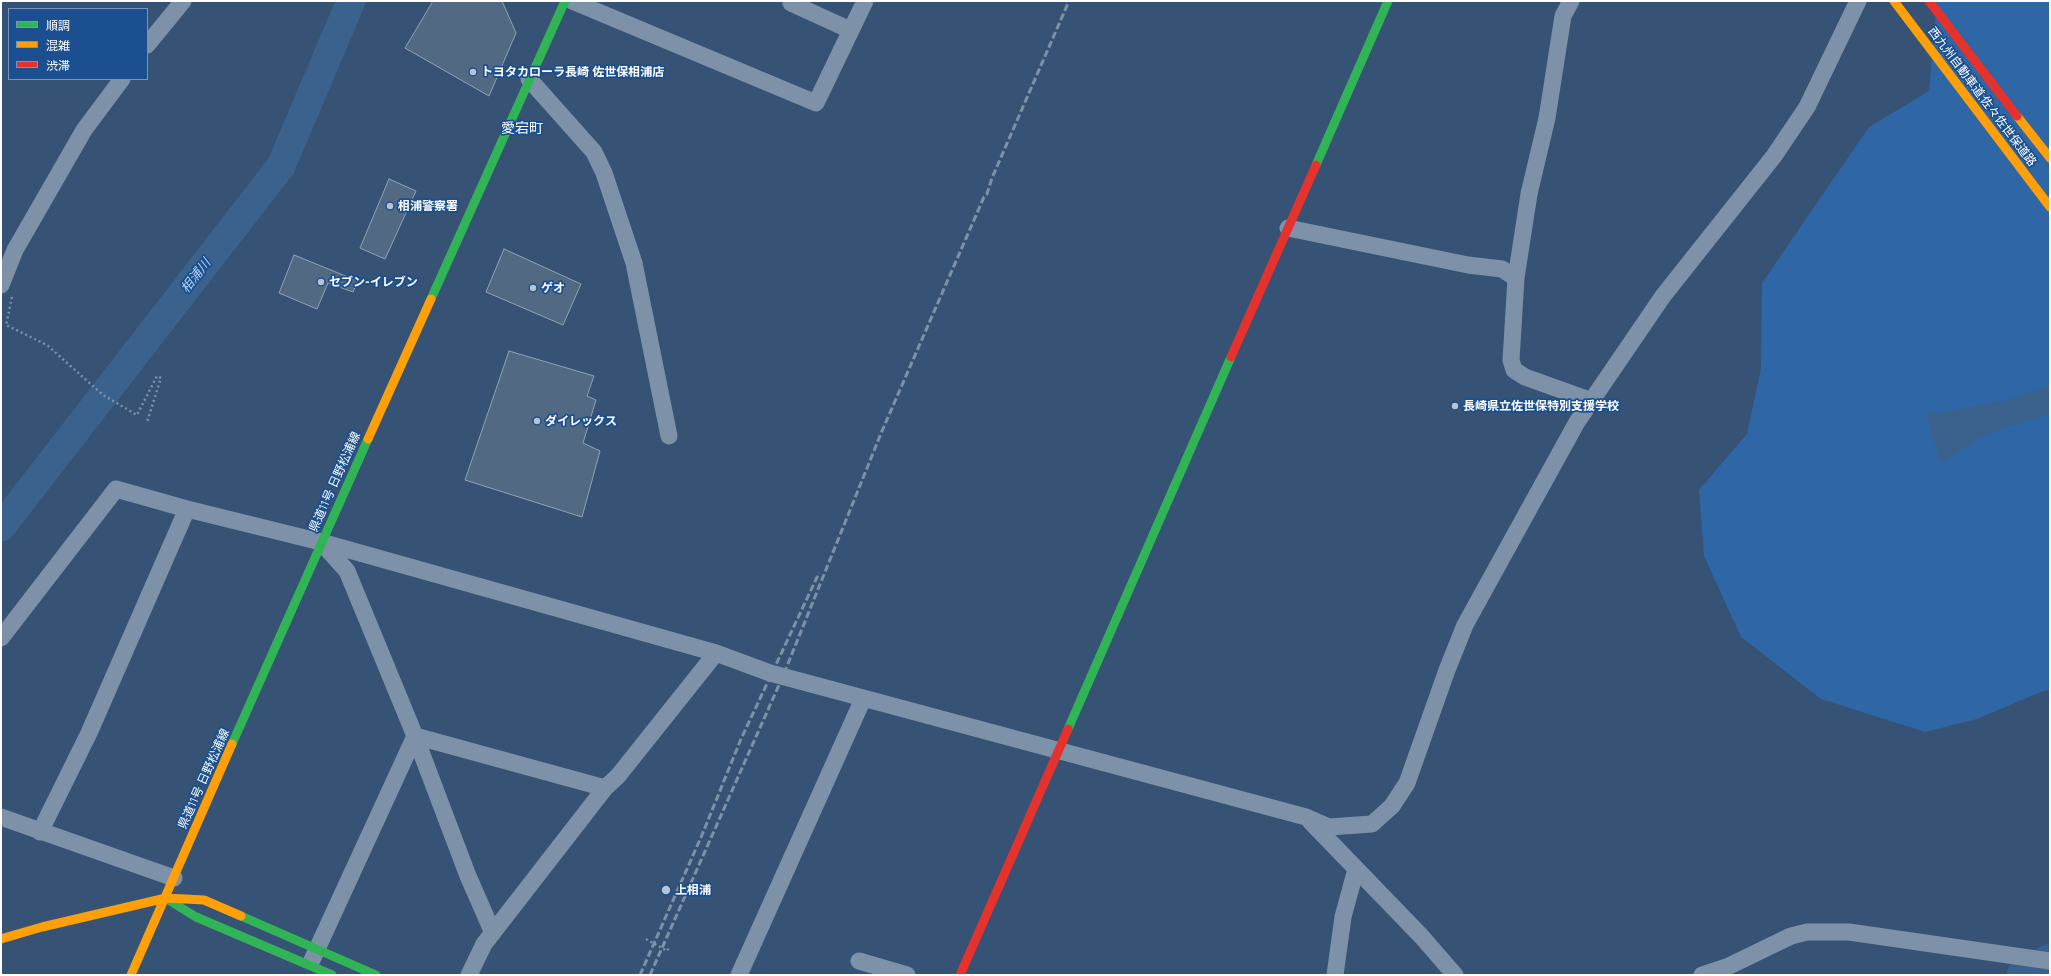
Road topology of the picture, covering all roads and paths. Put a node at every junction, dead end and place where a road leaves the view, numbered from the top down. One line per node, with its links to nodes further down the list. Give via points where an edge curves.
1 (184, 1): 12 (street)
2 (565, 1): 13 (main road, 県道11号 日野松浦線)
3 (572, 1): 11 (street, via 816,103)
4 (792, 1): 11 (street, via 791,3)
5 (864, 1): 11 (street)
6 (1388, 1): 17 (main road)
7 (1570, 1): 18 (street, via 1563,16 1547,118 1529,194)
8 (1858, 1): 21 (street, via 1803,113 1774,156 1663,296)
9 (1929, 1): 15 (main road, 西九州自動車道;佐々佐世保道路)
10 (1895, 2): 16 (main road, 西九州自動車道;佐々佐世保道路)
11 (850, 30)
12 (148, 44)
13 (529, 79): 23 (street, via 594,152 604,173 634,263); 25 (main road, 県道11号 日野松浦線)
14 (121, 80): 19 (street, via 84,130 15,250)
15 (2050, 158)
16 (2050, 207)
17 (1288, 228): 18 (street, via 1468,265 1502,269); 30 (main road)
18 (1516, 278): 21 (street, via 1510,360 1514,370 1525,377)
19 (1, 285)
20 (6, 325): 22 (path, via 47,345 103,395 137,415 157,376 161,378)
21 (1592, 401): 33 (street, via 1577,422 1465,625 1408,783 1392,806 1372,824 1330,827)
22 (147, 422)
23 (669, 436)
24 (187, 509): 25 (street); 26 (street, via 116,488); 34 (street, via 89,733)
25 (321, 542): 27 (street); 29 (street, via 348,571); 36 (main road, 県道11号 日野松浦線)
26 (1, 638)
27 (716, 654): 28 (street, via 770,673); 31 (street, via 618,776)
28 (863, 698): 30 (street); 50 (street)
29 (415, 736): 31 (street); 38 (street, via 468,876); 42 (street)
30 (1058, 749): 33 (street); 52 (main road)
31 (605, 788): 38 (street)
32 (1, 817): 34 (street)
33 (1306, 817): 35 (street)
34 (40, 832): 36 (street)
35 (1356, 869): 53 (street, via 1343,917); 54 (street, via 1422,936)
36 (174, 878): 37 (main road, 県道11号 日野松浦線)
37 (166, 898): 39 (main road); 42 (main road, via 204,900); 45 (main road, via 196,917); 46 (main road, 県道11号 日野松浦線)
38 (493, 933): 49 (street, via 484,944)
39 (1, 939)
40 (646, 939): 41 (path, via 667,951)
41 (669, 948)
42 (316, 950): 45 (street); 48 (main road)
43 (859, 961): 51 (street)
44 (2050, 961): 55 (street, via 1849,932 1807,932 1791,936 1729,966)
45 (308, 970): 47 (main road)
46 (131, 975)
47 (332, 975)
48 (376, 975)
49 (469, 975)
50 (739, 975)
51 (907, 975)
52 (960, 975)
53 (1335, 975)
54 (1455, 975)
55 (1702, 975)

